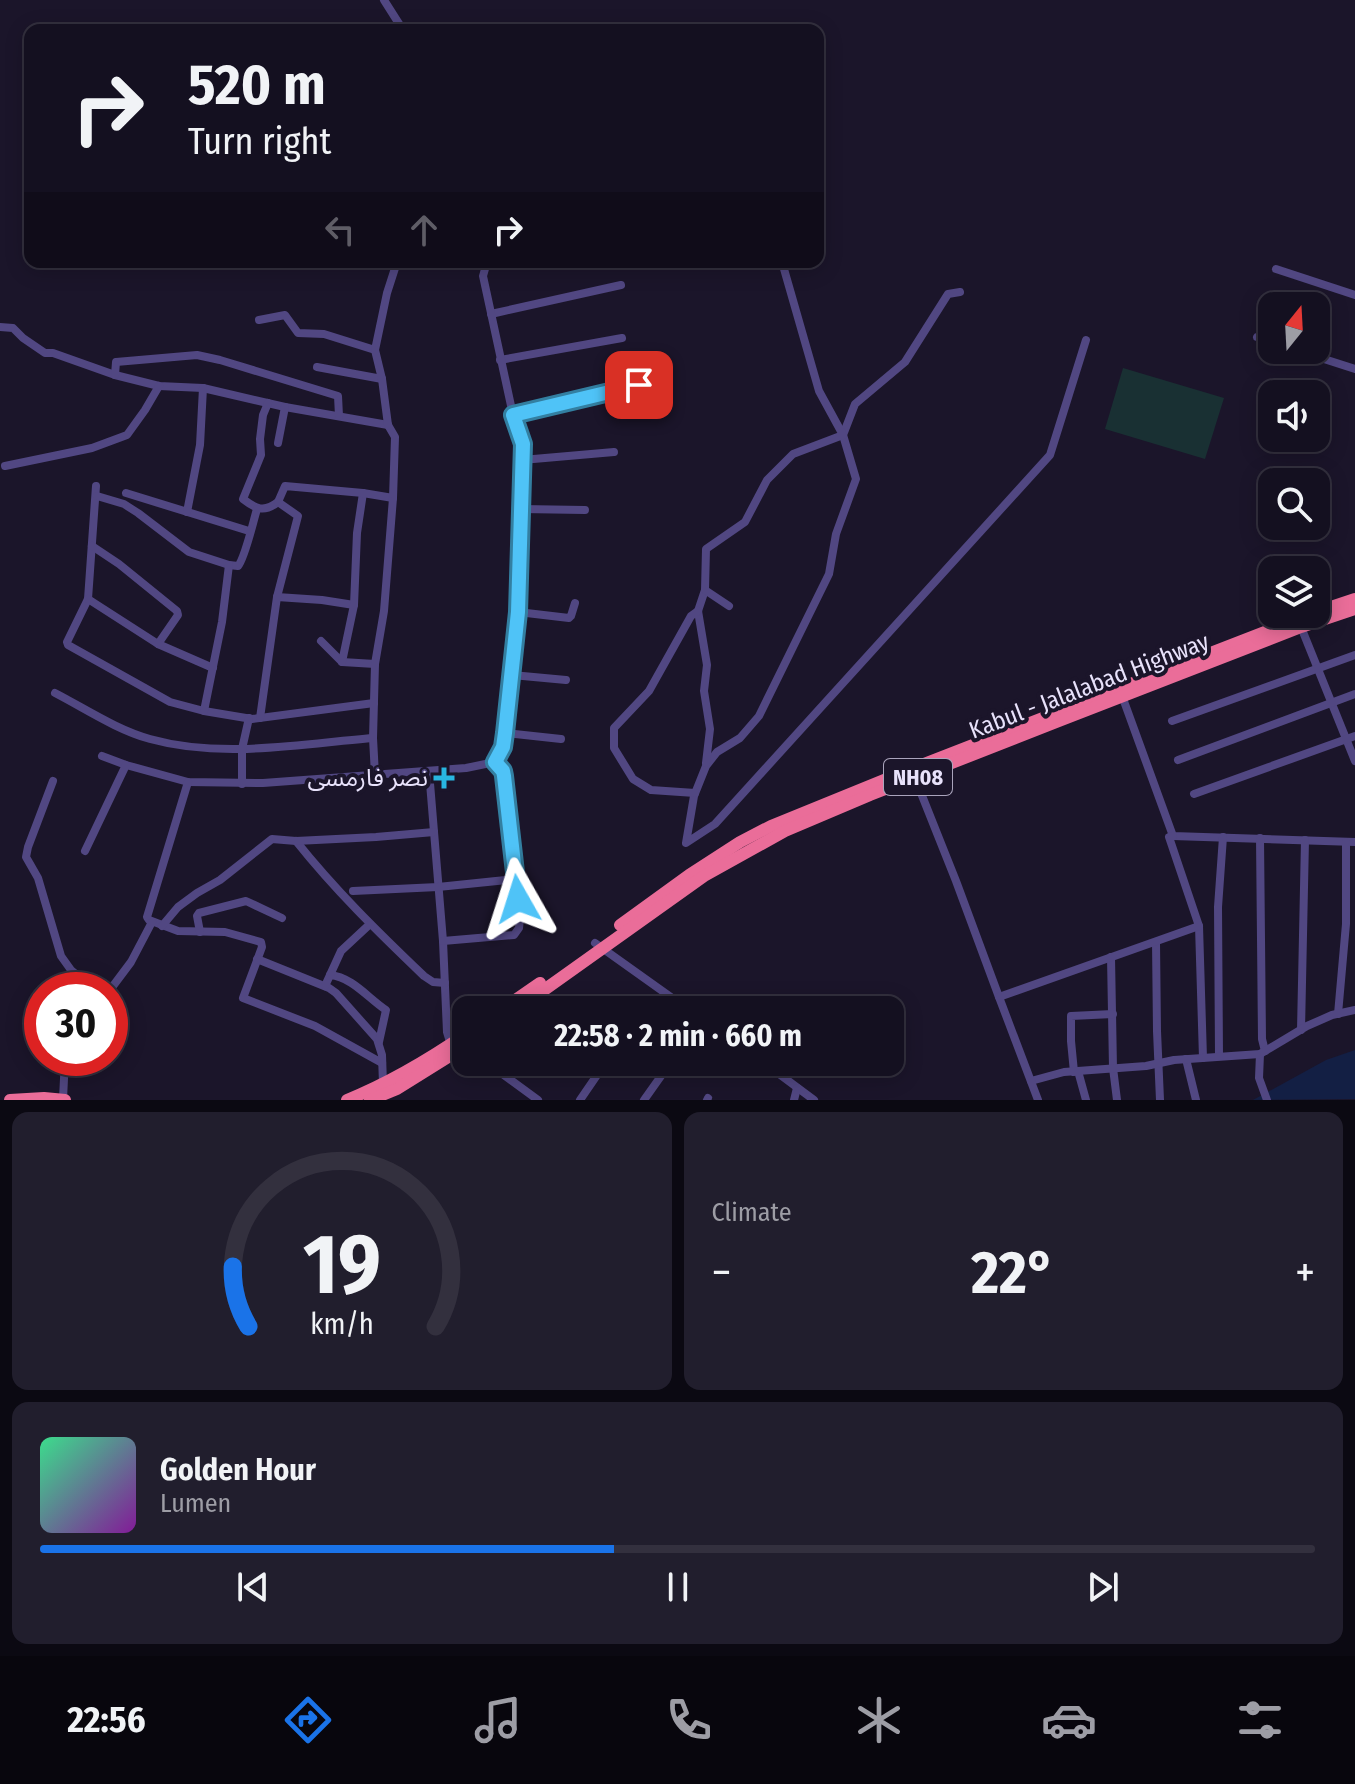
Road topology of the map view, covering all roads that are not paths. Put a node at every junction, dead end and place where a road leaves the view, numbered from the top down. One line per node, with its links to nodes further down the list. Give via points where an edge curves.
1 (384, 0): 2 (street)
2 (399, 24)
3 (395, 268): 15 (street)
4 (485, 268): 10 (street)
5 (784, 268): 30 (street, via 819,391)
6 (1276, 269): 9 (street)
7 (621, 285): 10 (street)
8 (960, 292): 30 (street, via 948,294 905,362 855,404)
9 (1355, 295)
10 (491, 314): 16 (street)
11 (259, 320): 15 (street, via 287,316 298,333 324,334)
12 (0, 327): 20 (street, via 13,328 45,353)
13 (622, 338): 16 (street)
14 (1086, 340): 98 (street, via 1050,455 715,824 686,843)
15 (375, 350): 21 (street)
16 (500, 360): 27 (street)
17 (1330, 361): 19 (street)
18 (317, 367): 21 (street)
19 (1355, 369)
20 (115, 375): 23 (street); 28 (street, via 116,362 197,355 338,396)
21 (382, 379): 29 (street)
22 (639, 385): 27 (street)
23 (159, 386): 24 (street); 34 (street, via 127,435)
24 (203, 388): 25 (street); 44 (street, via 200,445)
25 (268, 403): 26 (street); 41 (street, via 261,455 243,497)
26 (285, 407): 28 (street); 31 (street)
27 (513, 415): 33 (street, via 523,444)
28 (339, 416): 29 (street)
29 (388, 425): 39 (street, via 395,437)
30 (843, 435): 48 (street, via 793,454 767,480 745,522 706,549); 91 (street, via 856,479 836,534 829,574 759,716)
31 (278, 443)
32 (614, 452): 33 (street)
33 (522, 460): 42 (street)
34 (5, 466)
35 (96, 486): 38 (street)
36 (126, 493): 44 (street)
37 (363, 493): 39 (street); 40 (street, via 285,486); 53 (street)
38 (97, 496): 46 (street); 47 (street, via 124,504 189,552)
39 (393, 498): 67 (street)
40 (278, 502): 41 (street); 49 (street, via 298,516)
41 (257, 509): 45 (street)
42 (521, 509): 43 (street); 58 (street)
43 (585, 510)
44 (187, 512): 45 (street)
45 (249, 531): 47 (street, via 240,565)
46 (92, 546): 50 (street); 64 (street, via 177,611)
47 (229, 565): 68 (street)
48 (705, 590): 54 (street); 57 (street)
49 (277, 597): 53 (street); 79 (street)
50 (88, 599): 64 (street); 77 (street, via 68,645 170,702)
51 (1355, 599): 55 (highway, Kabul - Jalalabad Highway / NH08)
52 (575, 603): 58 (street, via 571,617)
53 (354, 605): 66 (street)
54 (729, 606)
55 (1330, 607)
56 (1355, 609): 59 (highway, Kabul - Jalalabad Highway / NH08)
57 (698, 611): 91 (street, via 707,665); 98 (street, via 649,691 614,728 614,748 633,779 651,790)
58 (518, 612): 70 (street)
59 (1330, 617)
60 (1277, 628): 73 (highway, Kabul - Jalalabad Highway / NH08)
61 (1298, 628): 73 (highway, Kabul - Jalalabad Highway / NH08)
62 (1301, 628): 69 (street)
63 (321, 641): 66 (street)
64 (158, 644): 68 (street)
65 (1355, 655): 69 (street)
66 (342, 662): 67 (street)
67 (375, 664): 75 (street)
68 (213, 668): 77 (street)
69 (1318, 670): 76 (street); 80 (street)
70 (512, 675): 71 (street); 81 (street)
71 (566, 680)
72 (55, 693): 85 (street, via 150,739)
73 (1121, 693): 94 (highway, Kabul - Jalalabad Highway / NH08); 101 (street); 119 (highway, Kabul - Jalalabad Highway / NH08, via 771,826 689,875)
74 (1355, 694): 76 (street)
75 (374, 703): 79 (street); 82 (street)
76 (1332, 703): 83 (street); 87 (street)
77 (204, 711): 78 (street)
78 (249, 718): 79 (street); 85 (street)
79 (260, 718)
80 (1172, 721)
81 (505, 733): 84 (street); 89 (street)
82 (373, 738): 85 (street); 93 (street)
83 (1351, 738): 88 (street); 99 (street)
84 (561, 739)
85 (242, 749): 97 (street)
86 (102, 756): 90 (street)
87 (1178, 760)
88 (1355, 761)
89 (495, 762): 92 (street); 108 (street, via 504,776)
90 (126, 765): 96 (street); 107 (street)
91 (706, 766): 98 (street)
92 (429, 771): 93 (street); 100 (street)
93 (375, 775): 97 (street)
94 (915, 778): 119 (highway, Kabul - Jalalabad Highway / NH08, via 752,848); 130 (street)
95 (53, 781): 122 (street, via 26,857 38,878 61,956)
96 (188, 782): 97 (street); 112 (street, via 147,917)
97 (242, 784)
98 (695, 793)
99 (1194, 794)
100 (434, 832): 105 (street); 109 (street)
101 (1173, 836): 102 (street); 115 (street, via 1169,837)
102 (1223, 837): 103 (street); 139 (street)
103 (1260, 838): 104 (street); 137 (street)
104 (1305, 840): 106 (street); 134 (street)
105 (296, 841): 113 (street); 114 (street, via 272,839 178,907)
106 (1350, 842): 133 (street)
107 (85, 851)
108 (516, 879): 109 (street); 117 (street, via 516,934)
109 (438, 887): 110 (street); 117 (street)
110 (353, 891)
111 (282, 918): 116 (street, via 243,901 199,913)
112 (152, 922): 114 (street); 123 (street)
113 (370, 924): 124 (street, via 341,951); 125 (street, via 424,976)
114 (162, 926): 116 (street)
115 (1199, 926): 118 (street); 140 (street)
116 (200, 932): 121 (street, via 225,932 261,942)
117 (443, 941): 125 (street)
118 (1156, 942): 120 (street); 143 (street)
119 (598, 946): 127 (highway, Kabul - Jalalabad Highway / NH08); 128 (highway, Kabul - Jalalabad Highway / NH08); 129 (street)
120 (1111, 957): 130 (street); 132 (street)
121 (257, 959): 126 (street); 142 (street, via 243,998 315,1026)
122 (74, 972)
123 (124, 972)
124 (330, 975): 126 (street); 135 (street, via 356,986 386,1010)
125 (445, 983): 136 (street)
126 (325, 986): 135 (street)
127 (522, 996)
128 (534, 996)
129 (669, 996)
130 (999, 997): 151 (street)
131 (1355, 1010): 133 (street)
132 (1113, 1014): 144 (street); 145 (street, via 1071,1016)
133 (1338, 1014): 134 (street)
134 (1301, 1030): 137 (street)
135 (379, 1042): 142 (street)
136 (451, 1045): 152 (highway)
137 (1262, 1052): 139 (street); 154 (street, via 1259,1078)
138 (452, 1056): 159 (highway)
139 (1219, 1056): 140 (street)
140 (1203, 1058): 141 (street)
141 (1186, 1059): 143 (street); 168 (street)
142 (382, 1063): 152 (street)
143 (1158, 1063): 144 (street); 167 (street)
144 (1113, 1068): 145 (street); 166 (street)
145 (1076, 1072): 151 (street); 165 (street)
146 (65, 1076): 157 (street)
147 (504, 1076): 155 (street)
148 (596, 1076): 160 (street)
149 (661, 1076): 161 (street)
150 (781, 1076): 153 (street)
151 (1031, 1081): 164 (street)
152 (383, 1084): 158 (highway)
153 (797, 1088): 162 (street); 163 (street)
154 (1265, 1096)
155 (532, 1098)
156 (10, 1100): 157 (highway)
157 (64, 1100)
158 (347, 1100)
159 (370, 1100)
160 (580, 1100)
161 (644, 1100)
162 (794, 1100)
163 (814, 1100)
164 (1038, 1100)
165 (1086, 1100)
166 (1117, 1100)
167 (1160, 1100)
168 (1196, 1100)

